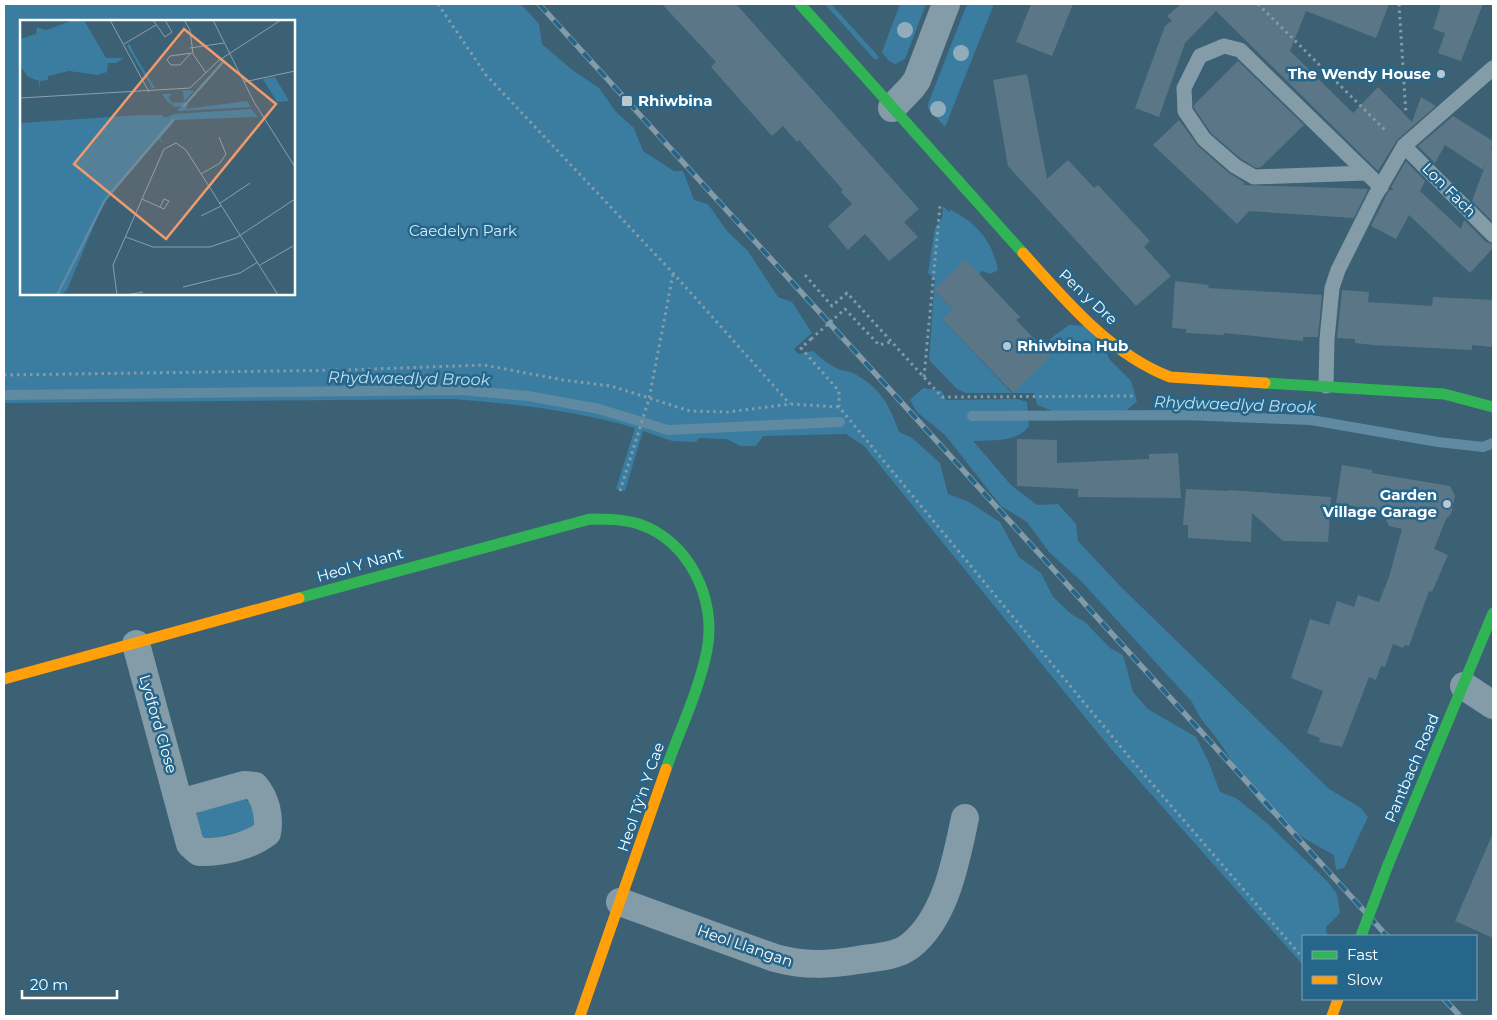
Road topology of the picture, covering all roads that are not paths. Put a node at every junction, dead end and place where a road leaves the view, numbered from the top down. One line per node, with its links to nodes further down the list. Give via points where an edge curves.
1 (800, 4): 4 (street, Pen y Dre)
2 (946, 4): 4 (street, via 917,80)
3 (1493, 68): 5 (lane)
4 (892, 108): 9 (street, Pen y Dre, via 1058,292 1139,363 1170,377)
5 (1408, 142): 7 (lane); 8 (lane, Lon Fach)
6 (1366, 173): 6 (lane, via 1240,50 1224,46 1200,56 1184,88 1184,111 1204,139 1236,166 1254,177); 7 (lane)
7 (1381, 187): 9 (lane, via 1332,288)
8 (1493, 236)
9 (1326, 386): 10 (street, Pen y Dre, via 1444,394)
10 (1493, 407)
11 (702, 584): 13 (street, Heol Y Nant, via 692,565 656,532 633,521 610,517 590,519); 19 (street, Heol Tŷ'n Y Cae, via 708,611 708,638 702,663)
12 (1493, 613): 15 (street, Pantbach Road)
13 (136, 644): 14 (street, Heol Y Nant); 17 (street, Lydford Close)
14 (4, 679)
15 (1464, 686): 16 (street); 20 (street, Pantbach Road, bridge)
16 (1493, 705)
17 (180, 803)
18 (965, 818): 19 (street, Heol Llangan, via 936,913 909,947 892,954 823,965 800,964)
19 (620, 902): 22 (street, Heol Tŷ'n Y Cae)
20 (1361, 935)
21 (1338, 1000): 23 (street)
22 (580, 1016)
23 (1332, 1016)

